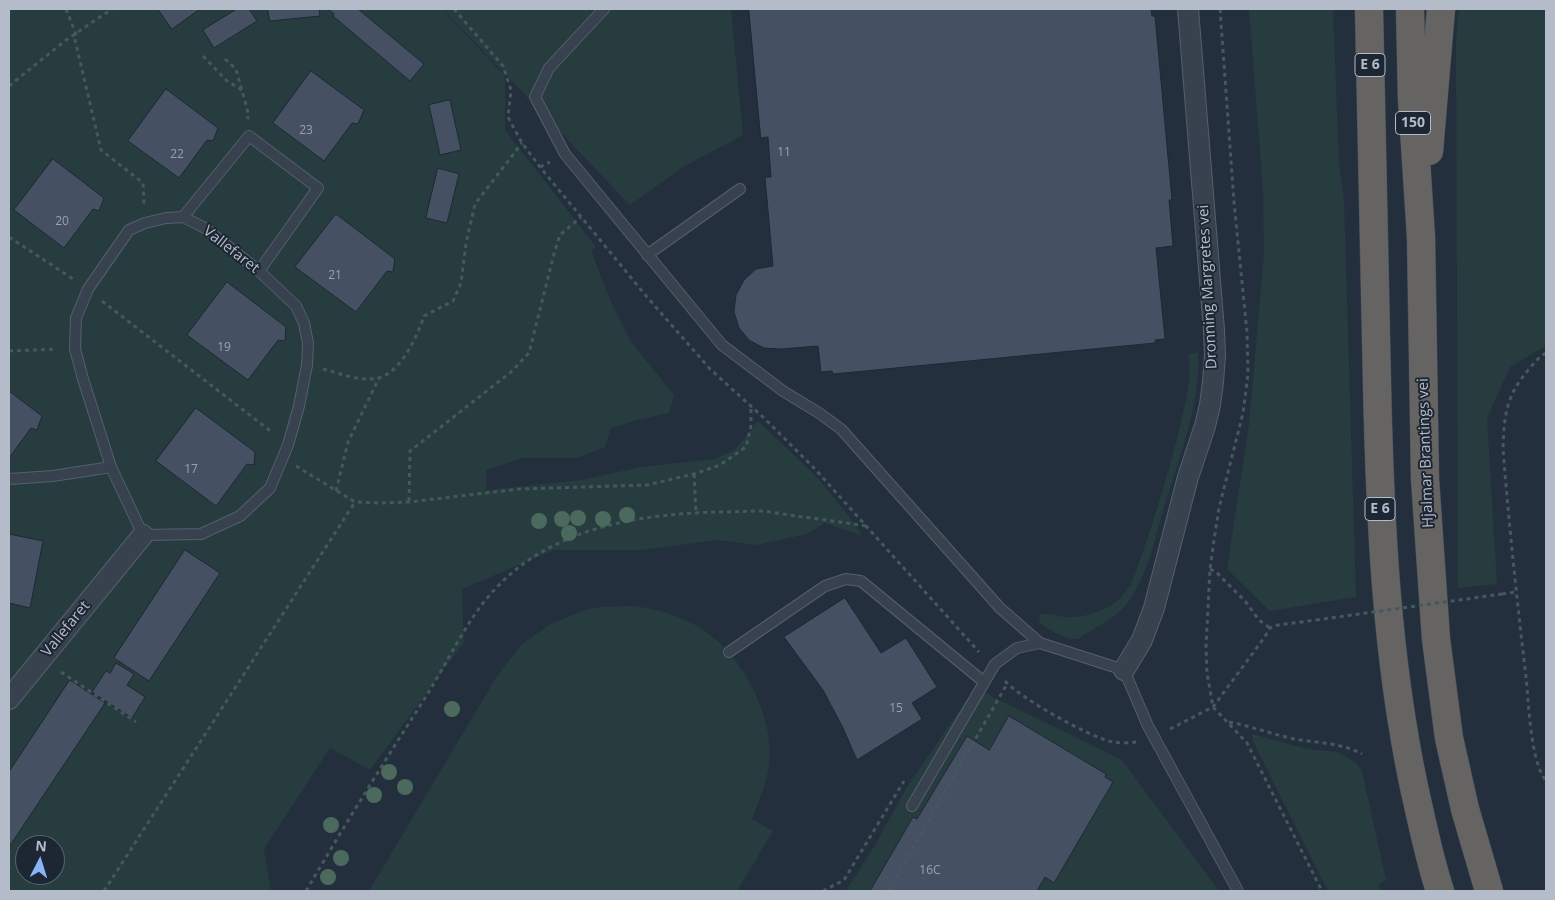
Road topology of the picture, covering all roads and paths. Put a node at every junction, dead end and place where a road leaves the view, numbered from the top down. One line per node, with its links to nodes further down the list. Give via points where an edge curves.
1 (66, 9): 9 (path)
2 (112, 9): 9 (path)
3 (454, 9): 15 (path, via 503,66 511,90 508,117)
4 (604, 9): 23 (lane, via 549,68 536,97 565,154)
5 (1188, 9): 48 (street, Dronning Margretes vei, via 1214,330 1213,382 1210,405 1154,608 1142,640)
6 (1369, 9): 64 (highway, E 6, via 1385,586 1404,739)
7 (1410, 9): 22 (highway, Hjalmar Brantings vei / 150)
8 (1441, 9): 22 (highway)
9 (76, 34): 12 (path); 20 (path, via 101,150 143,183)
10 (203, 56): 13 (path, via 227,81)
11 (226, 59): 13 (path, via 236,69)
12 (9, 86)
13 (242, 90): 14 (path, via 249,116 245,124)
14 (249, 136): 18 (lane); 24 (lane, via 318,188)
15 (522, 143): 16 (path); 30 (path, via 475,204 461,283 453,301 424,316 417,336 403,357 393,370)
16 (540, 167)
17 (740, 189): 23 (lane)
18 (183, 217): 20 (lane); 24 (lane, Vallefaret, via 205,228)
19 (581, 217): 39 (path, via 560,235 554,250 529,352 511,372 410,451)
20 (145, 223): 25 (lane, via 129,230)
21 (9, 237): 25 (path)
22 (1421, 237): 65 (highway, Hjalmar Brantings vei, via 1425,479 1436,639 1449,738)
23 (647, 255): 44 (lane, via 722,345 841,429 1000,608)
24 (259, 271): 29 (lane, Vallefaret, via 296,306 308,343)
25 (88, 289): 26 (lane, via 76,318); 32 (path)
26 (75, 349): 27 (path); 34 (lane)
27 (9, 351)
28 (1546, 353): 42 (path, via 1514,389 1504,425 1503,449)
29 (307, 366): 30 (path, via 355,377); 32 (lane, Vallefaret)
30 (379, 378): 37 (path, via 348,442)
31 (751, 407): 35 (path, via 746,447 720,465)
32 (288, 445): 33 (lane, Vallefaret)
33 (283, 458): 37 (path); 41 (lane, Vallefaret, via 270,488 240,516 201,534)
34 (111, 467): 36 (lane); 41 (lane)
35 (694, 474): 39 (path, via 647,484 520,489); 40 (path)
36 (9, 479)
37 (336, 490): 38 (path)
38 (355, 502): 39 (path); 59 (path)
39 (409, 502)
40 (696, 513): 47 (path, via 762,511 866,526); 60 (path, via 618,522 576,535 525,564 497,587 479,608)
41 (143, 535): 46 (street, Vallefaret)
42 (1516, 592): 43 (path, bridge); 57 (path, via 1527,703 1537,761)
43 (1270, 628): 52 (path); 52 (path, via 1210,569 1206,661)
44 (1040, 643): 47 (lane, via 1017,648); 48 (lane)
45 (730, 652): 49 (lane, via 825,586 846,579 860,582)
46 (41, 660): 51 (street, Vallefaret); 53 (path)
47 (992, 667): 49 (lane); 50 (path)
48 (1124, 670): 55 (lane)
49 (984, 682): 58 (lane)
50 (1008, 684): 55 (path, via 1068,723 1112,742 1132,743); 61 (path)
51 (9, 699)
52 (1213, 707): 54 (path); 55 (path)
53 (136, 722)
54 (1229, 722): 56 (path); 63 (path, via 1247,743)
55 (1155, 738): 62 (lane)
56 (1362, 754)
57 (1546, 781)
58 (912, 806)
59 (104, 891)
60 (306, 891)
61 (888, 891)
62 (1238, 891)
63 (1322, 891)
64 (1440, 891)
65 (1489, 891)

